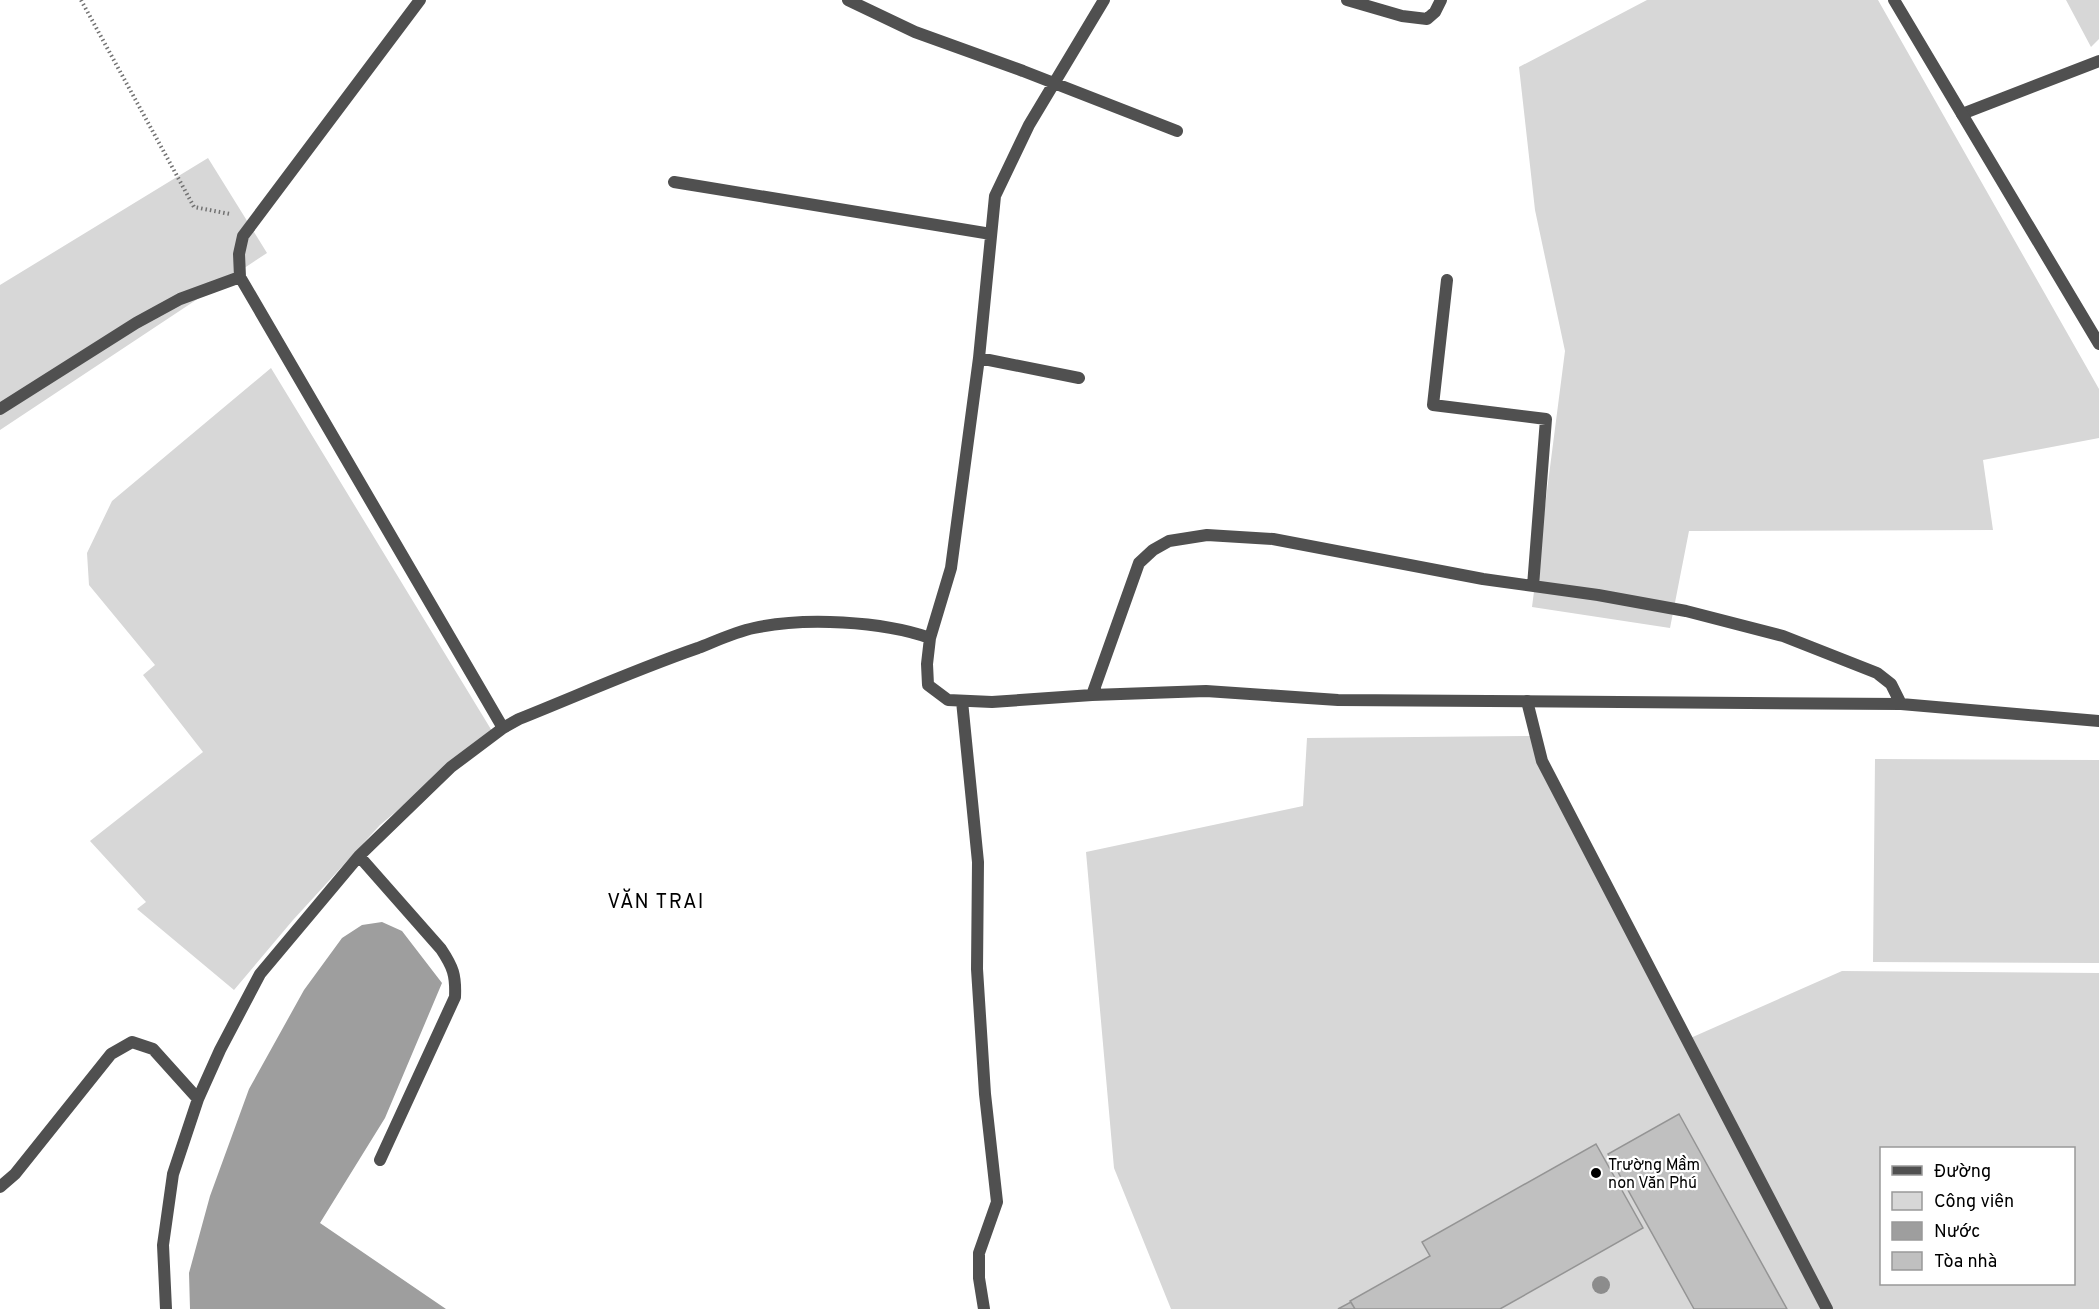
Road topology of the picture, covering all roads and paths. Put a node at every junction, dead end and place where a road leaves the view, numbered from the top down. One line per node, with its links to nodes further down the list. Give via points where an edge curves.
1 (81, 0): 13 (path, via 194,207)
2 (420, 0): 13 (street)
3 (848, 0): 9 (street, via 915,32)
4 (1104, 0): 9 (street)
5 (1347, 0): 6 (street, via 1427,19)
6 (1441, 0)
7 (1894, 0): 10 (street)
8 (2099, 61): 10 (street)
9 (1054, 83): 11 (street); 14 (street, via 995,196)
10 (1962, 114): 17 (street)
11 (1178, 131)
12 (675, 182): 14 (street)
13 (257, 219): 15 (street, via 243,236)
14 (991, 234): 18 (street)
15 (240, 277): 20 (street, via 180,299 136,323); 28 (street)
16 (1447, 280): 21 (street, via 1433,405 1546,419)
17 (2099, 345)
18 (979, 358): 19 (street); 22 (street, via 951,568)
19 (1079, 378)
20 (0, 409)
21 (1533, 586): 23 (street, via 1273,539 1207,535 1169,541 1139,563); 26 (street, via 1686,611 1783,636 1877,673 1892,684)
22 (930, 638): 24 (street, via 928,684 948,700); 28 (street, via 896,628 807,621 753,628 676,655)
23 (1092, 695): 24 (street); 25 (street, via 1206,691 1338,700)
24 (962, 701): 34 (street, via 978,862 977,969 997,1202 980,1253)
25 (1527, 701): 26 (street); 35 (street, via 1542,761)
26 (1901, 704): 27 (street)
27 (2099, 721)
28 (503, 728): 29 (street, via 452,766)
29 (359, 856): 30 (street, via 260,974); 31 (street, via 441,949 456,979 455,997)
30 (198, 1099): 32 (street, via 153,1049 132,1041 111,1054 15,1174); 33 (street, via 173,1174 163,1245)
31 (380, 1160)
32 (0, 1187)
33 (166, 1309)
34 (984, 1309)
35 (1827, 1309)

